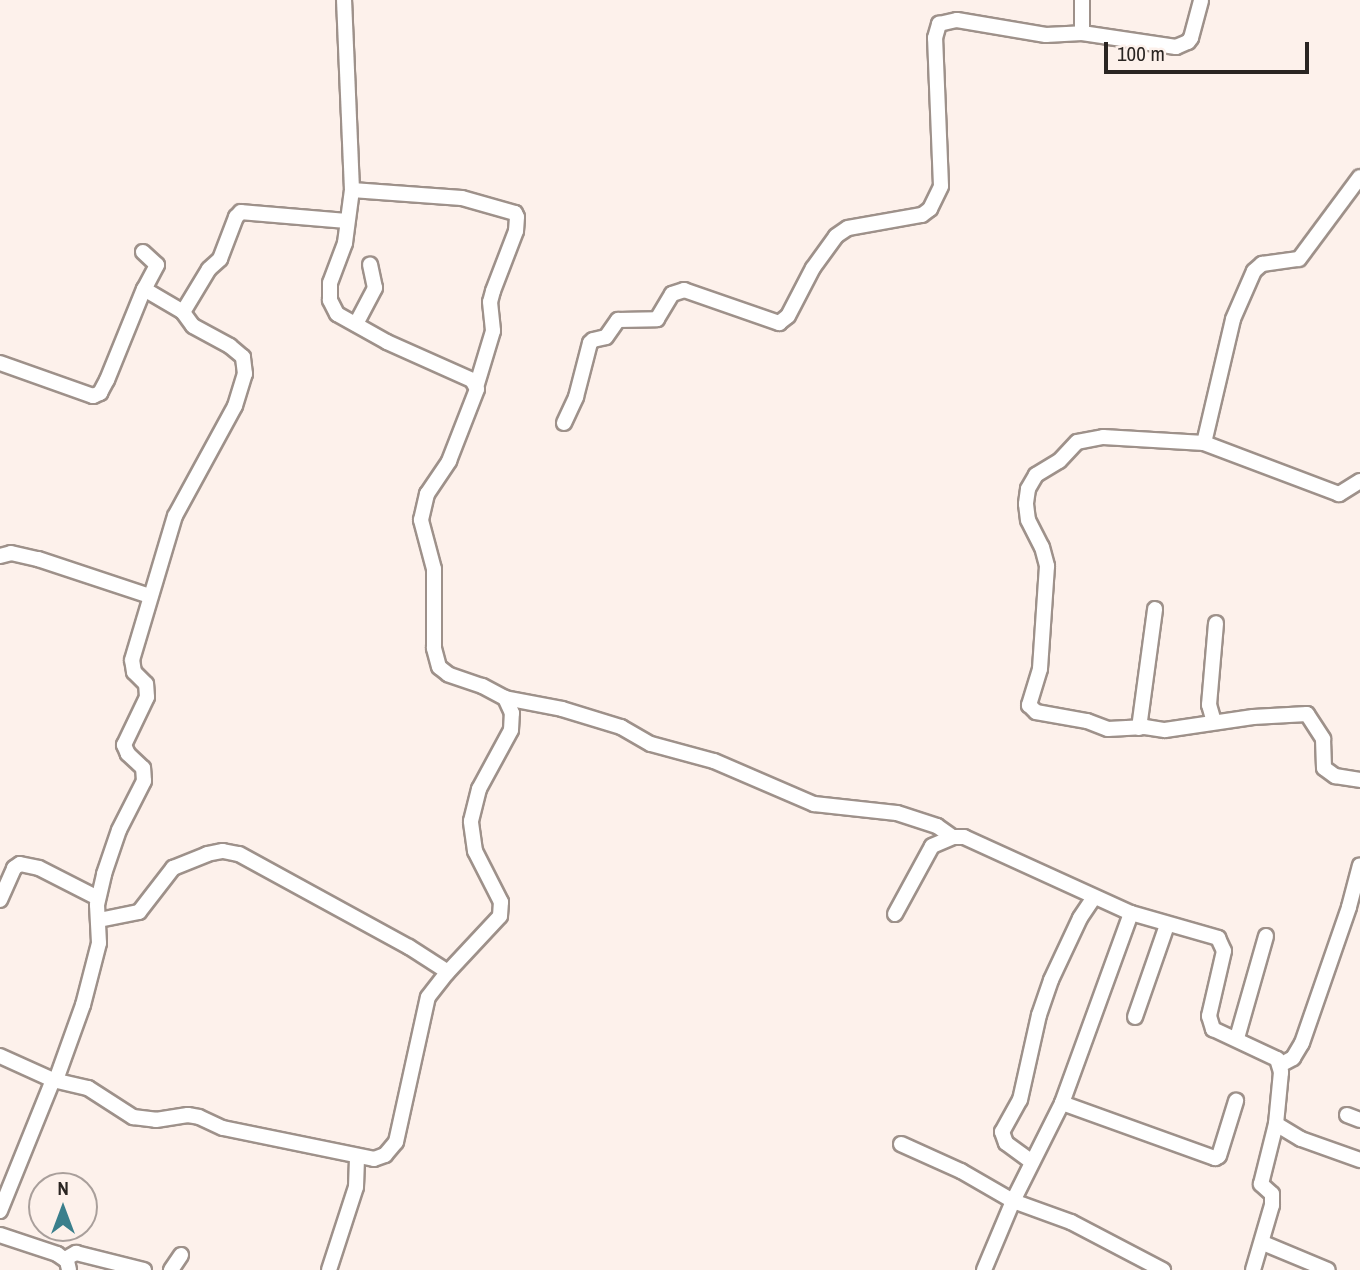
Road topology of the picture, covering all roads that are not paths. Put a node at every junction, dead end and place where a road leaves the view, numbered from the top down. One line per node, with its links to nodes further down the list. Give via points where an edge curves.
1 (344, 0): 6 (street)
2 (1082, 0): 4 (street)
3 (1201, 0): 4 (street, via 1195,31 1183,45)
4 (1082, 33): 15 (street, via 1046,35 957,20 939,24 935,37 942,186 929,209 922,215 848,228 836,236 788,316 779,323 684,290 672,294 657,319 618,320 606,337 590,343)
5 (1357, 188): 16 (street, via 1300,258 1262,264 1254,271 1233,319)
6 (352, 190): 7 (street); 14 (street, via 462,198 515,213 516,231 493,291 493,331)
7 (346, 221): 11 (street, via 241,212 220,259); 12 (street, via 330,300 337,314)
8 (143, 252): 10 (street, via 157,265)
9 (370, 265): 12 (street, via 375,288)
10 (144, 289): 11 (street); 13 (street, via 100,393 79,393)
11 (183, 312): 19 (street, via 193,326 243,358 244,374 235,406 175,516)
12 (356, 324): 14 (street)
13 (0, 363)
14 (477, 384): 22 (street, via 475,401 449,461 427,494 421,520 434,569 434,648 439,667)
15 (564, 423)
16 (1204, 443): 17 (street, via 1339,494); 24 (street, via 1103,437 1077,442 1059,461 1036,475 1028,489 1028,520 1047,566 1040,669 1029,705 1036,712 1108,729)
17 (1360, 481)
18 (0, 556): 19 (street, via 11,553 38,559)
19 (150, 596): 29 (street, via 132,660 134,672 146,684 147,697 124,745 144,768 144,781 119,830)
20 (1155, 609): 24 (street)
21 (1216, 623): 23 (street, via 1209,705)
22 (505, 698): 26 (street, via 621,727 651,744 715,761 814,804 897,813 937,826); 36 (street, via 512,713 511,730 479,789 471,821 474,852 501,902 500,916)
23 (1214, 722): 24 (street, via 1165,730); 25 (street, via 1307,714 1323,739 1324,768 1335,776)
24 (1139, 728)
25 (1360, 780)
26 (953, 837): 28 (street, via 986,846); 32 (street, via 932,846)
27 (1360, 865): 40 (street, via 1302,1044 1293,1058)
28 (1094, 897): 31 (street); 48 (street, via 1051,980 1038,1015 1020,1100 1002,1132 1006,1143)
29 (97, 898): 30 (street, via 39,867 20,864); 33 (street)
30 (0, 900)
31 (1131, 913): 34 (street); 43 (street)
32 (895, 914)
33 (99, 920): 36 (street, via 135,914 173,868 223,851 239,854); 41 (street, via 100,935 83,1005)
34 (1167, 925): 37 (street); 38 (street, via 1207,933 1223,943 1209,1024)
35 (1266, 936): 38 (street)
36 (448, 972): 46 (street, via 428,997 396,1142 385,1155)
37 (1135, 1017)
38 (1237, 1038): 40 (street, via 1266,1052)
39 (0, 1056): 41 (street)
40 (1280, 1065): 44 (street)
41 (54, 1080): 46 (street, via 88,1088 142,1119 188,1115 223,1128); 50 (street)
42 (1236, 1101): 43 (street, via 1215,1158)
43 (1062, 1103): 48 (street)
44 (1276, 1124): 47 (street, via 1301,1139); 52 (street, via 1264,1165 1262,1184 1272,1194 1272,1205)
45 (901, 1144): 49 (street)
46 (357, 1158): 58 (street, via 356,1187)
47 (1360, 1160)
48 (1032, 1162): 49 (street)
49 (1013, 1201): 59 (street); 60 (street, via 1071,1222)
50 (1, 1206)
51 (0, 1235): 54 (street)
52 (1263, 1243): 61 (street); 62 (street)
53 (181, 1255): 57 (street)
54 (67, 1265): 55 (street, via 76,1253)
55 (129, 1268): 56 (street)
56 (144, 1270)
57 (172, 1270)
58 (329, 1270)
59 (984, 1270)
60 (1163, 1270)
61 (1253, 1270)
62 (1328, 1270)

